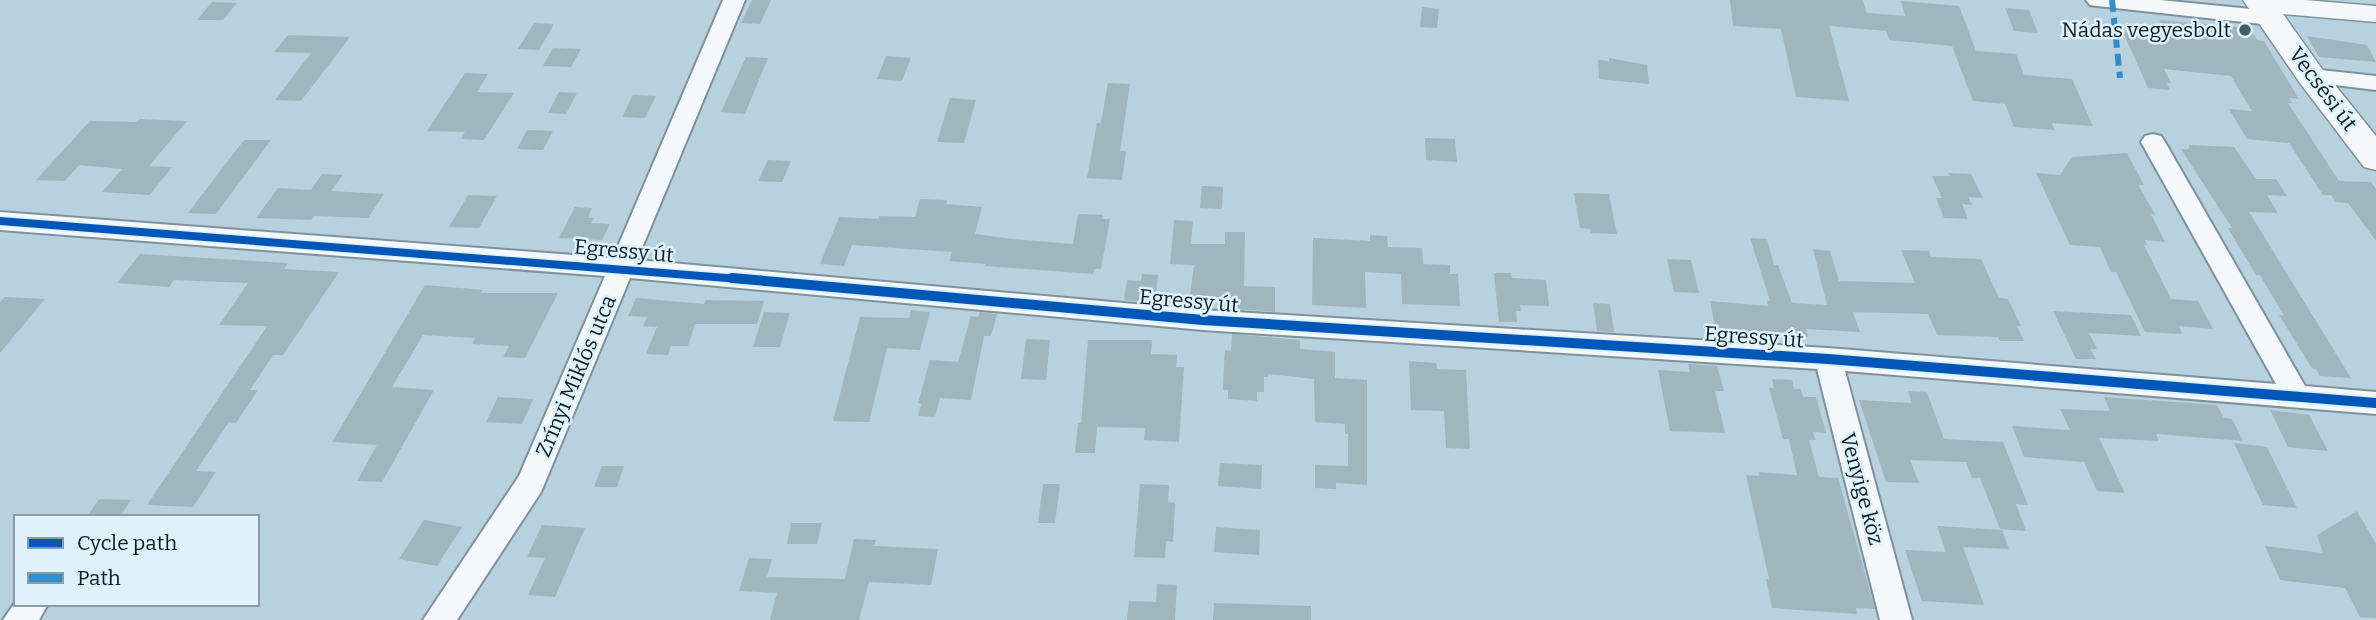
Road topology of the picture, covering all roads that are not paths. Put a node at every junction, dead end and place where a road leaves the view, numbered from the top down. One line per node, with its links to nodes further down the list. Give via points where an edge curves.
1 (734, 0): 10 (street, Zrínyi Miklós utca)
2 (2097, 0): 3 (street)
3 (2263, 7): 4 (street); 5 (main road, Vecsési út)
4 (2376, 14)
5 (2311, 76): 6 (street); 8 (main road, Vecsési út)
6 (2376, 83)
7 (2153, 142): 12 (street)
8 (2375, 157)
9 (0, 220): 10 (street, Egressy út)
10 (621, 268): 11 (street, Egressy út, via 1203,320); 16 (street, Zrínyi Miklós utca, via 531,483)
11 (1828, 359): 12 (street, Egressy út); 17 (street, Venyige köz)
12 (2296, 395): 13 (street, Egressy út)
13 (2376, 403)
14 (31, 606): 15 (street)
15 (19, 620)
16 (439, 620)
17 (1896, 620)

